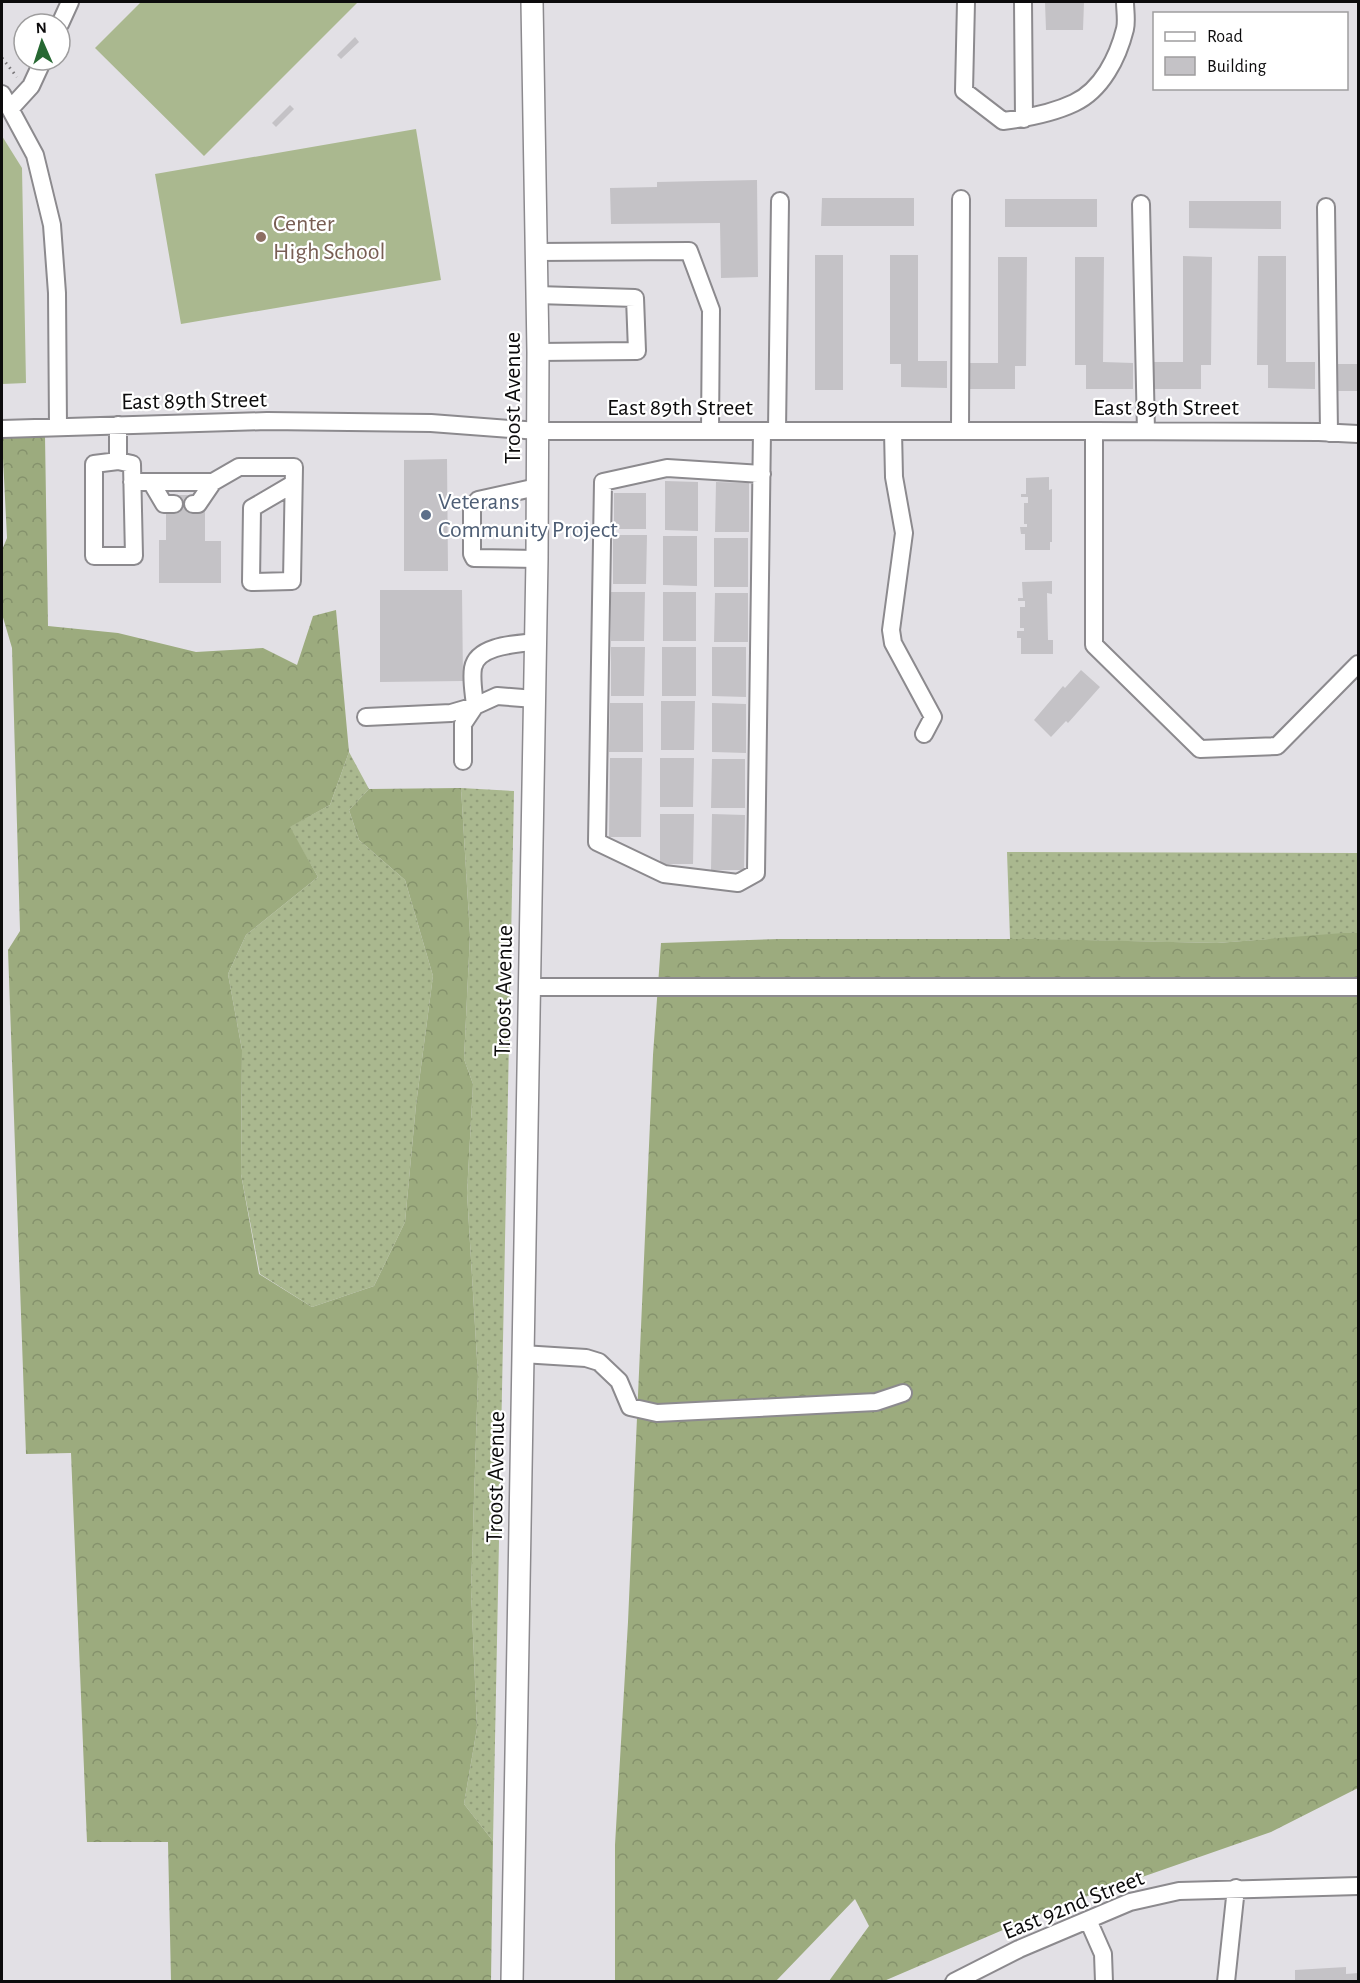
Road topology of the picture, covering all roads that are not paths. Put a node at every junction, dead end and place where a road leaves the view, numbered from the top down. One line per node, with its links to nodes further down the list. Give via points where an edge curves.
1 (532, 2): 13 (main road, Troost Avenue)
2 (966, 2): 8 (street, via 964,92 1003,121)
3 (1023, 2): 8 (street)
4 (1125, 2): 8 (street, via 1125,27 1099,85 1076,103)
5 (37, 72): 7 (street, via 31,86)
6 (2, 94): 7 (street)
7 (10, 109): 17 (street, via 35,155 52,225)
8 (1024, 119)
9 (961, 199): 23 (street)
10 (780, 201): 21 (street)
11 (1141, 204): 25 (street)
12 (1326, 207): 26 (street)
13 (536, 252): 14 (main road, Troost Avenue); 20 (street, via 689,251 711,310)
14 (537, 295): 15 (main road, Troost Avenue); 15 (street, via 635,298 637,351)
15 (538, 352): 19 (main road, Troost Avenue)
16 (118, 425): 17 (street, East 89th Street); 19 (street, East 89th Street, via 267,421 431,423); 28 (street)
17 (58, 427): 18 (street, East 89th Street)
18 (2, 429)
19 (538, 431): 20 (street, East 89th Street); 34 (main road, Troost Avenue)
20 (710, 431): 21 (street, East 89th Street)
21 (770, 431): 22 (street, East 89th Street); 29 (street)
22 (893, 431): 23 (street, East 89th Street); 43 (street, via 894,477 904,533 891,630 893,643 933,717)
23 (960, 431): 24 (street, East 89th Street)
24 (1094, 431): 25 (street, East 89th Street); 39 (street, via 1094,645 1200,749 1277,746)
25 (1146, 431): 26 (street, East 89th Street)
26 (1329, 432): 27 (street, East 89th Street)
27 (1359, 434)
28 (118, 461): 30 (street, via 132,464); 30 (street, via 94,464 93,556 134,556)
29 (762, 474): 29 (street, via 756,873 738,883 664,874 597,842 603,482 667,468)
30 (132, 482): 31 (street)
31 (151, 482): 32 (street); 35 (street, via 164,504)
32 (213, 482): 33 (street, via 238,467 294,467); 36 (street, via 198,504)
33 (294, 484): 33 (street, via 292,581 251,582 252,508)
34 (537, 487): 37 (main road, Troost Avenue); 37 (street, via 478,500 472,509 474,558)
35 (174, 504)
36 (193, 504)
37 (537, 559): 38 (main road, Troost Avenue)
38 (535, 642): 40 (main road, Troost Avenue); 41 (street, via 497,647 476,660)
39 (1359, 664)
40 (535, 699): 41 (street, via 497,696); 45 (main road, Troost Avenue)
41 (475, 706): 42 (street, via 451,713); 44 (street, via 464,724)
42 (366, 717)
43 (924, 734)
44 (463, 761)
45 (529, 987): 46 (street); 47 (main road, Troost Avenue)
46 (1359, 987)
47 (522, 1354): 48 (street, via 599,1362 620,1381 630,1407 657,1413 876,1402); 52 (main road, Troost Avenue)
48 (903, 1394)
49 (1359, 1886): 50 (street, East 92nd Street)
50 (1236, 1888): 51 (street, East 92nd Street, via 1179,1891 1130,1902); 55 (street)
51 (1088, 1920): 53 (street, East 92nd Street); 54 (street, via 1103,1954)
52 (512, 1982)
53 (954, 1982)
54 (1104, 1982)
55 (1226, 1982)

